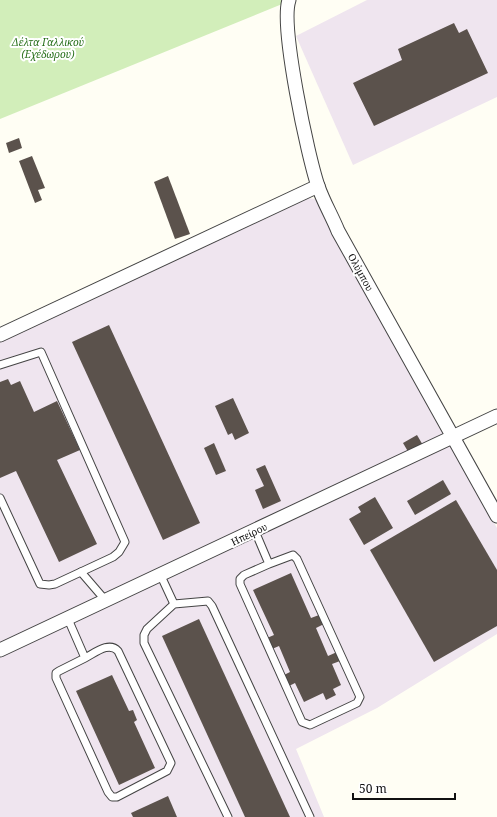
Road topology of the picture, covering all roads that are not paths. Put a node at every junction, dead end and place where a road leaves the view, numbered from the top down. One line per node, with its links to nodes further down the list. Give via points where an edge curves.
1 (288, 3): 2 (street, Ολύμπου, via 288,33 301,118)
2 (318, 186): 3 (street); 6 (street, Ολύμπου, via 338,231)
3 (0, 335)
4 (0, 365): 11 (lane, via 41,352 125,542 113,557)
5 (497, 416): 6 (street, Ηπείρου)
6 (454, 436): 8 (street, Ολύμπου); 9 (street, Ηπείρου)
7 (0, 498): 11 (lane, via 40,584 55,584)
8 (497, 516)
9 (255, 531): 10 (lane); 12 (street, Ηπείρου)
10 (269, 564): 10 (lane, via 244,576 240,579 240,584 302,722 310,725 357,703 360,697 297,559 293,554)
11 (81, 572): 13 (lane)
12 (161, 576): 13 (street, Ηπείρου); 14 (lane)
13 (106, 601): 15 (street, Ηπείρου)
14 (174, 604): 18 (lane, via 147,629 144,643); 19 (lane, via 208,601 212,606)
15 (68, 619): 16 (street, Ηπείρου); 17 (lane)
16 (0, 650)
17 (85, 658): 17 (lane, via 56,673 56,678 108,792 112,797 117,797 167,771 171,763 118,651 109,646)
18 (228, 817)
19 (310, 817)

